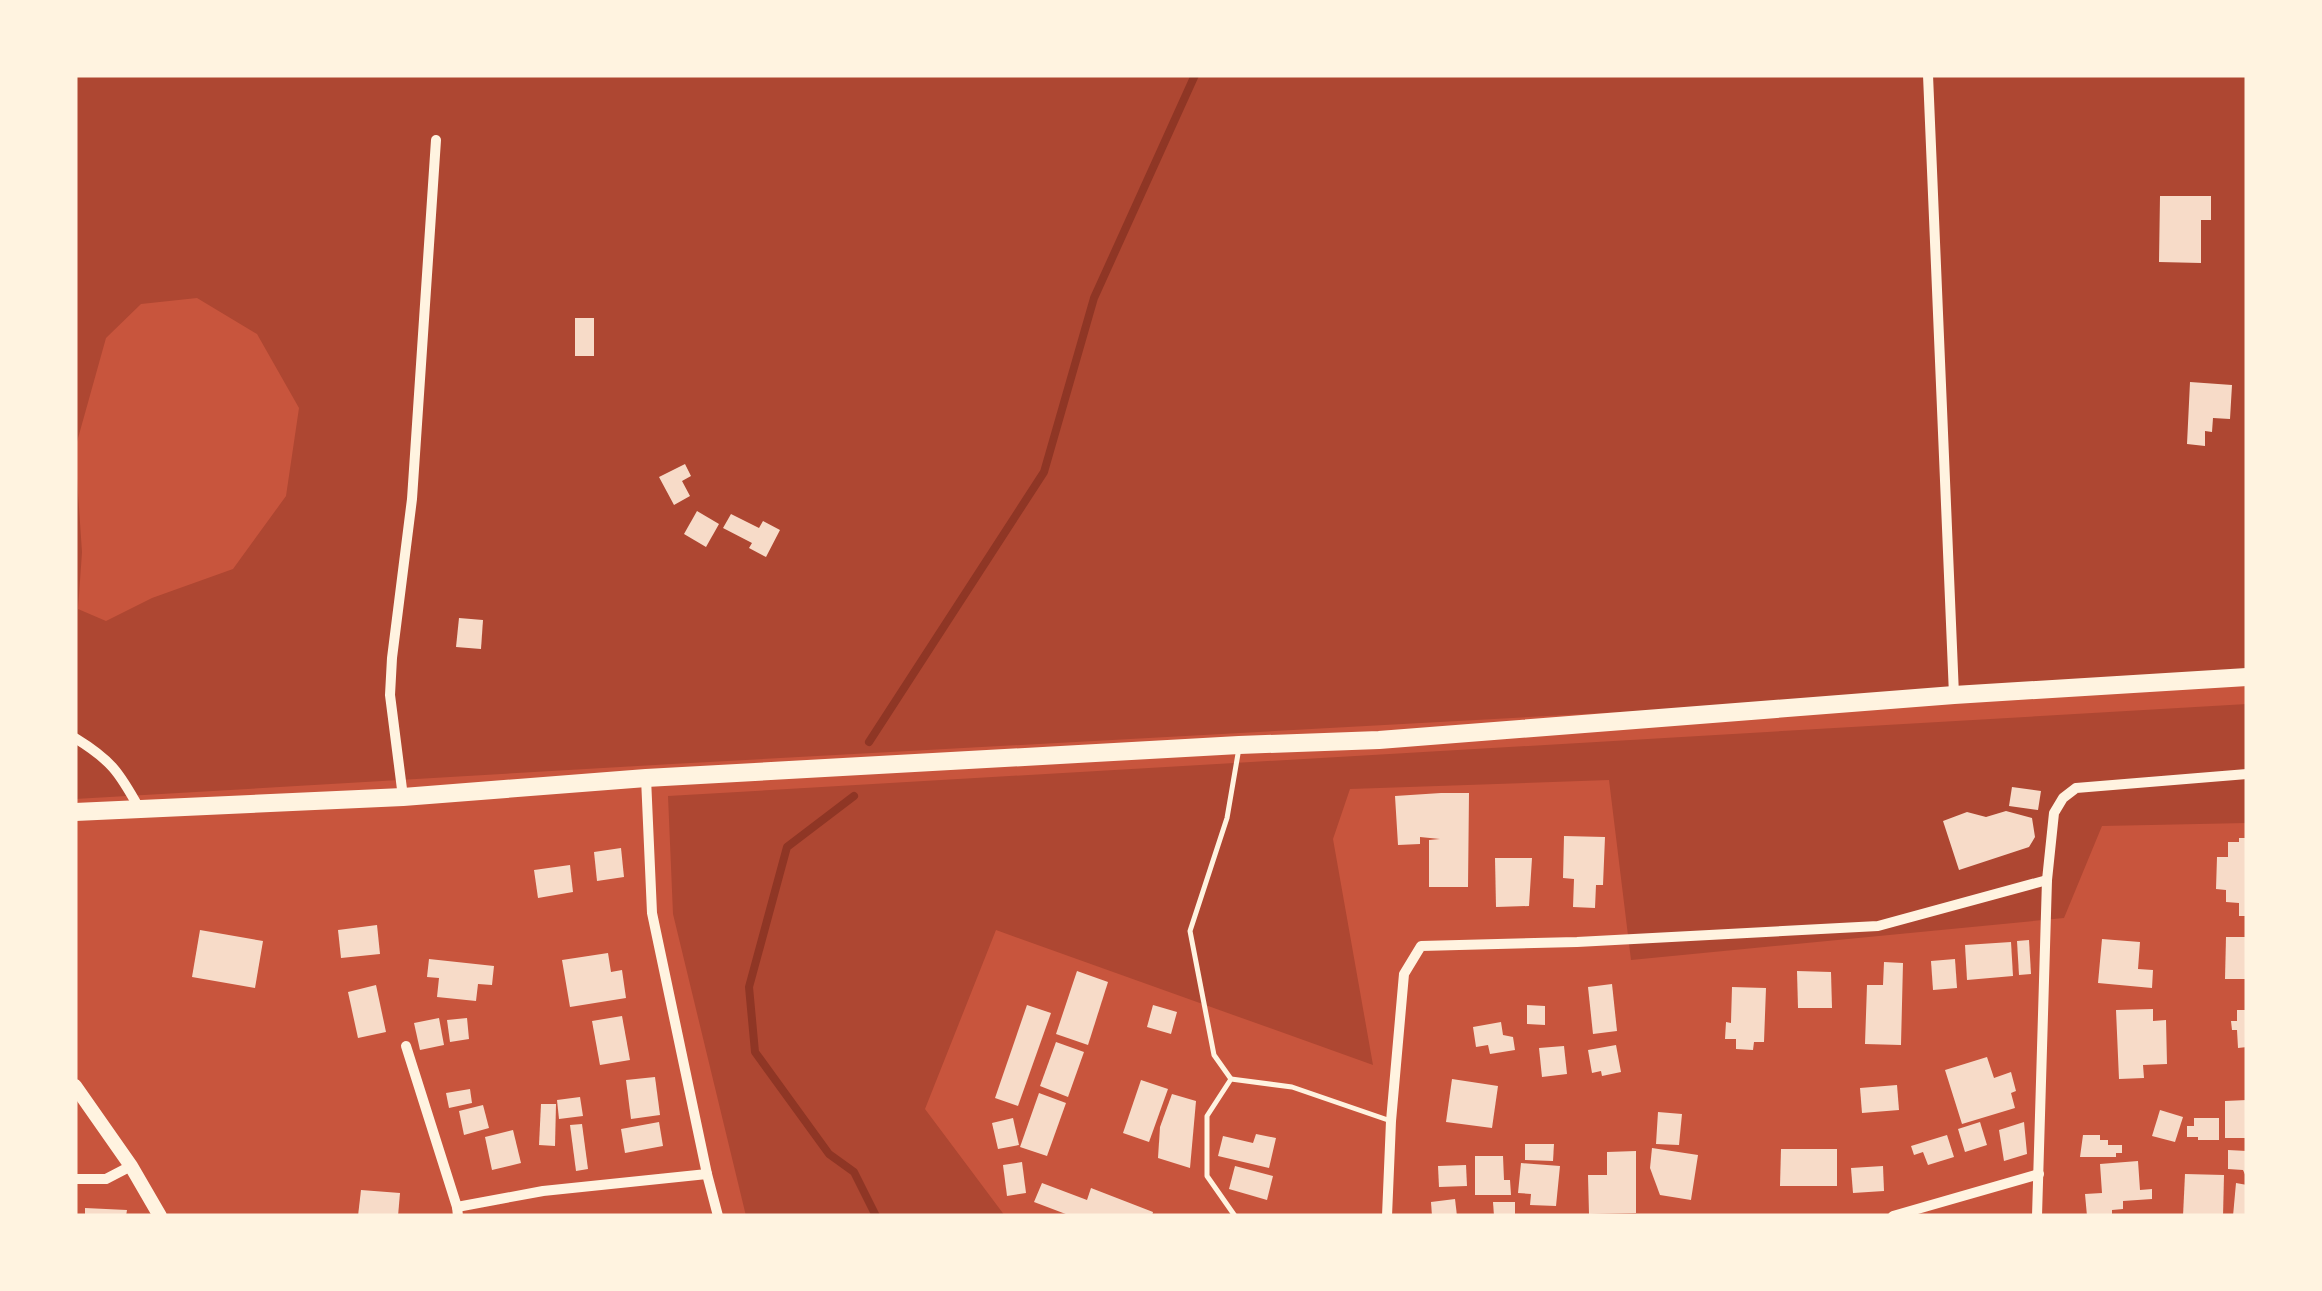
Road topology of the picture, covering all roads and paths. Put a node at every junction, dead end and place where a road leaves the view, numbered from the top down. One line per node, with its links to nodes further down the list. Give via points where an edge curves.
1 (1928, 75): 4 (street)
2 (436, 140): 9 (street, via 412,499 391,676)
3 (2247, 677): 4 (main road)
4 (1954, 694): 6 (main road, via 1380,740)
5 (75, 738): 10 (street, via 103,756)
6 (1239, 745): 8 (main road); 14 (lane, via 1227,818 1190,931 1214,1056)
7 (2247, 774): 12 (street, via 2076,788 2054,813)
8 (646, 778): 9 (main road); 18 (street, via 652,913)
9 (403, 798): 10 (main road)
10 (140, 809): 11 (main road)
11 (75, 812)
12 (2046, 880): 16 (street, via 1878,926 1421,946 1404,974); 19 (street)
13 (406, 1046): 21 (street)
14 (1231, 1078): 16 (lane, via 1292,1086); 24 (lane, via 1206,1116 1207,1176)
15 (75, 1086): 17 (street)
16 (1391, 1121): 25 (street)
17 (131, 1166): 20 (street, via 106,1179); 22 (street)
18 (707, 1174): 21 (street, via 543,1191); 23 (street)
19 (2039, 1174): 26 (street); 27 (street)
20 (75, 1179)
21 (458, 1212)
22 (160, 1216)
23 (718, 1216)
24 (1236, 1216)
25 (1387, 1216)
26 (1892, 1216)
27 (2037, 1216)

